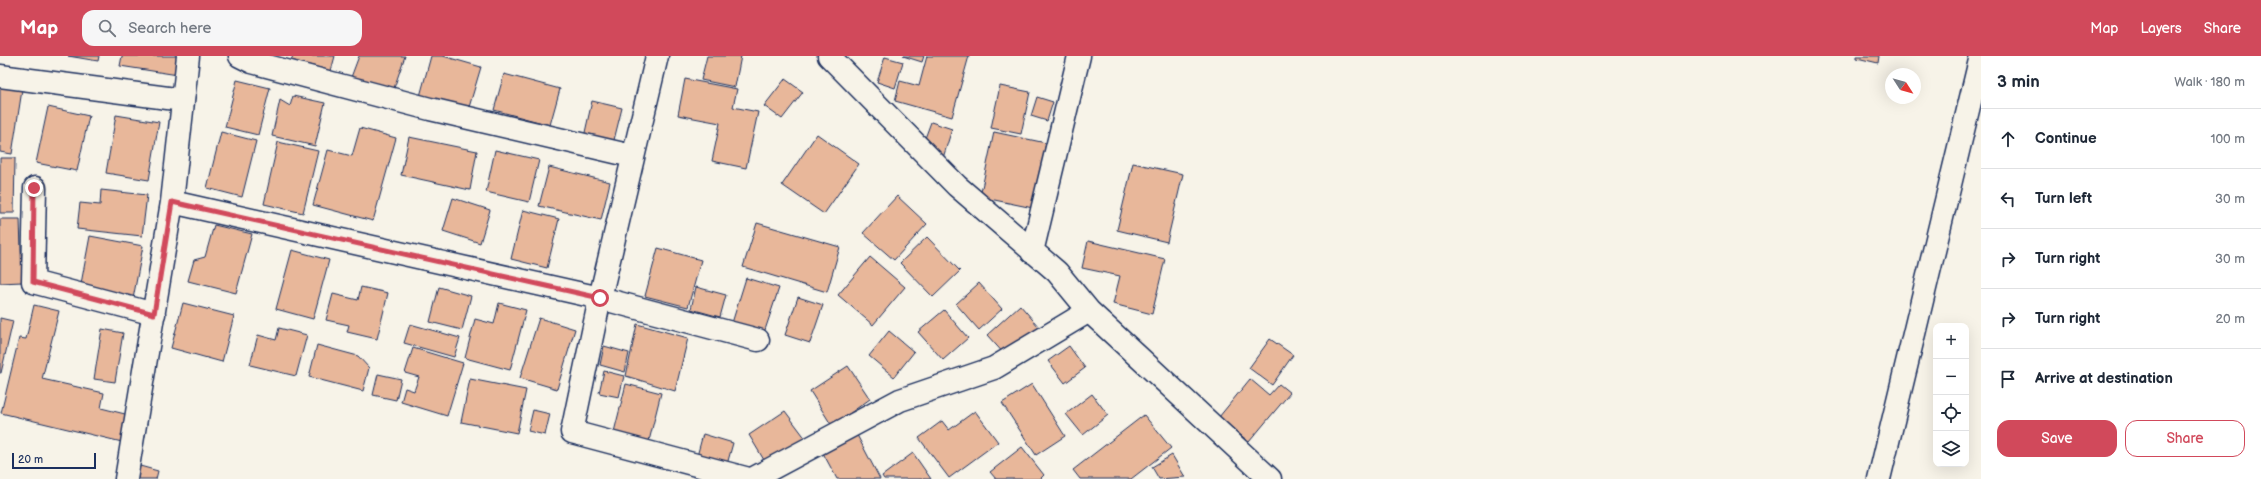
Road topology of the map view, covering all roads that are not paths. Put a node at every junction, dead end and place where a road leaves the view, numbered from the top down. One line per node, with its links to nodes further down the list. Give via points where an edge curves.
1 (188, 56): 8 (street)
2 (240, 56): 9 (street, via 252,62 430,109)
3 (657, 56): 9 (street)
4 (829, 56): 12 (street, via 957,186)
5 (1079, 56): 12 (street)
6 (1981, 56): 20 (street)
7 (0, 76): 8 (street)
8 (183, 100): 11 (street)
9 (632, 156): 13 (street)
10 (34, 188): 15 (street, via 33,282)
11 (172, 202): 13 (street); 15 (street)
12 (1032, 252): 14 (street, via 1057,272)
13 (600, 298): 16 (street); 18 (street, via 572,432)
14 (1090, 310): 18 (street, via 994,368 900,400); 19 (street)
15 (154, 314): 17 (street)
16 (758, 340)
17 (126, 479)
18 (750, 479)
19 (1270, 479)
20 (1879, 479)

